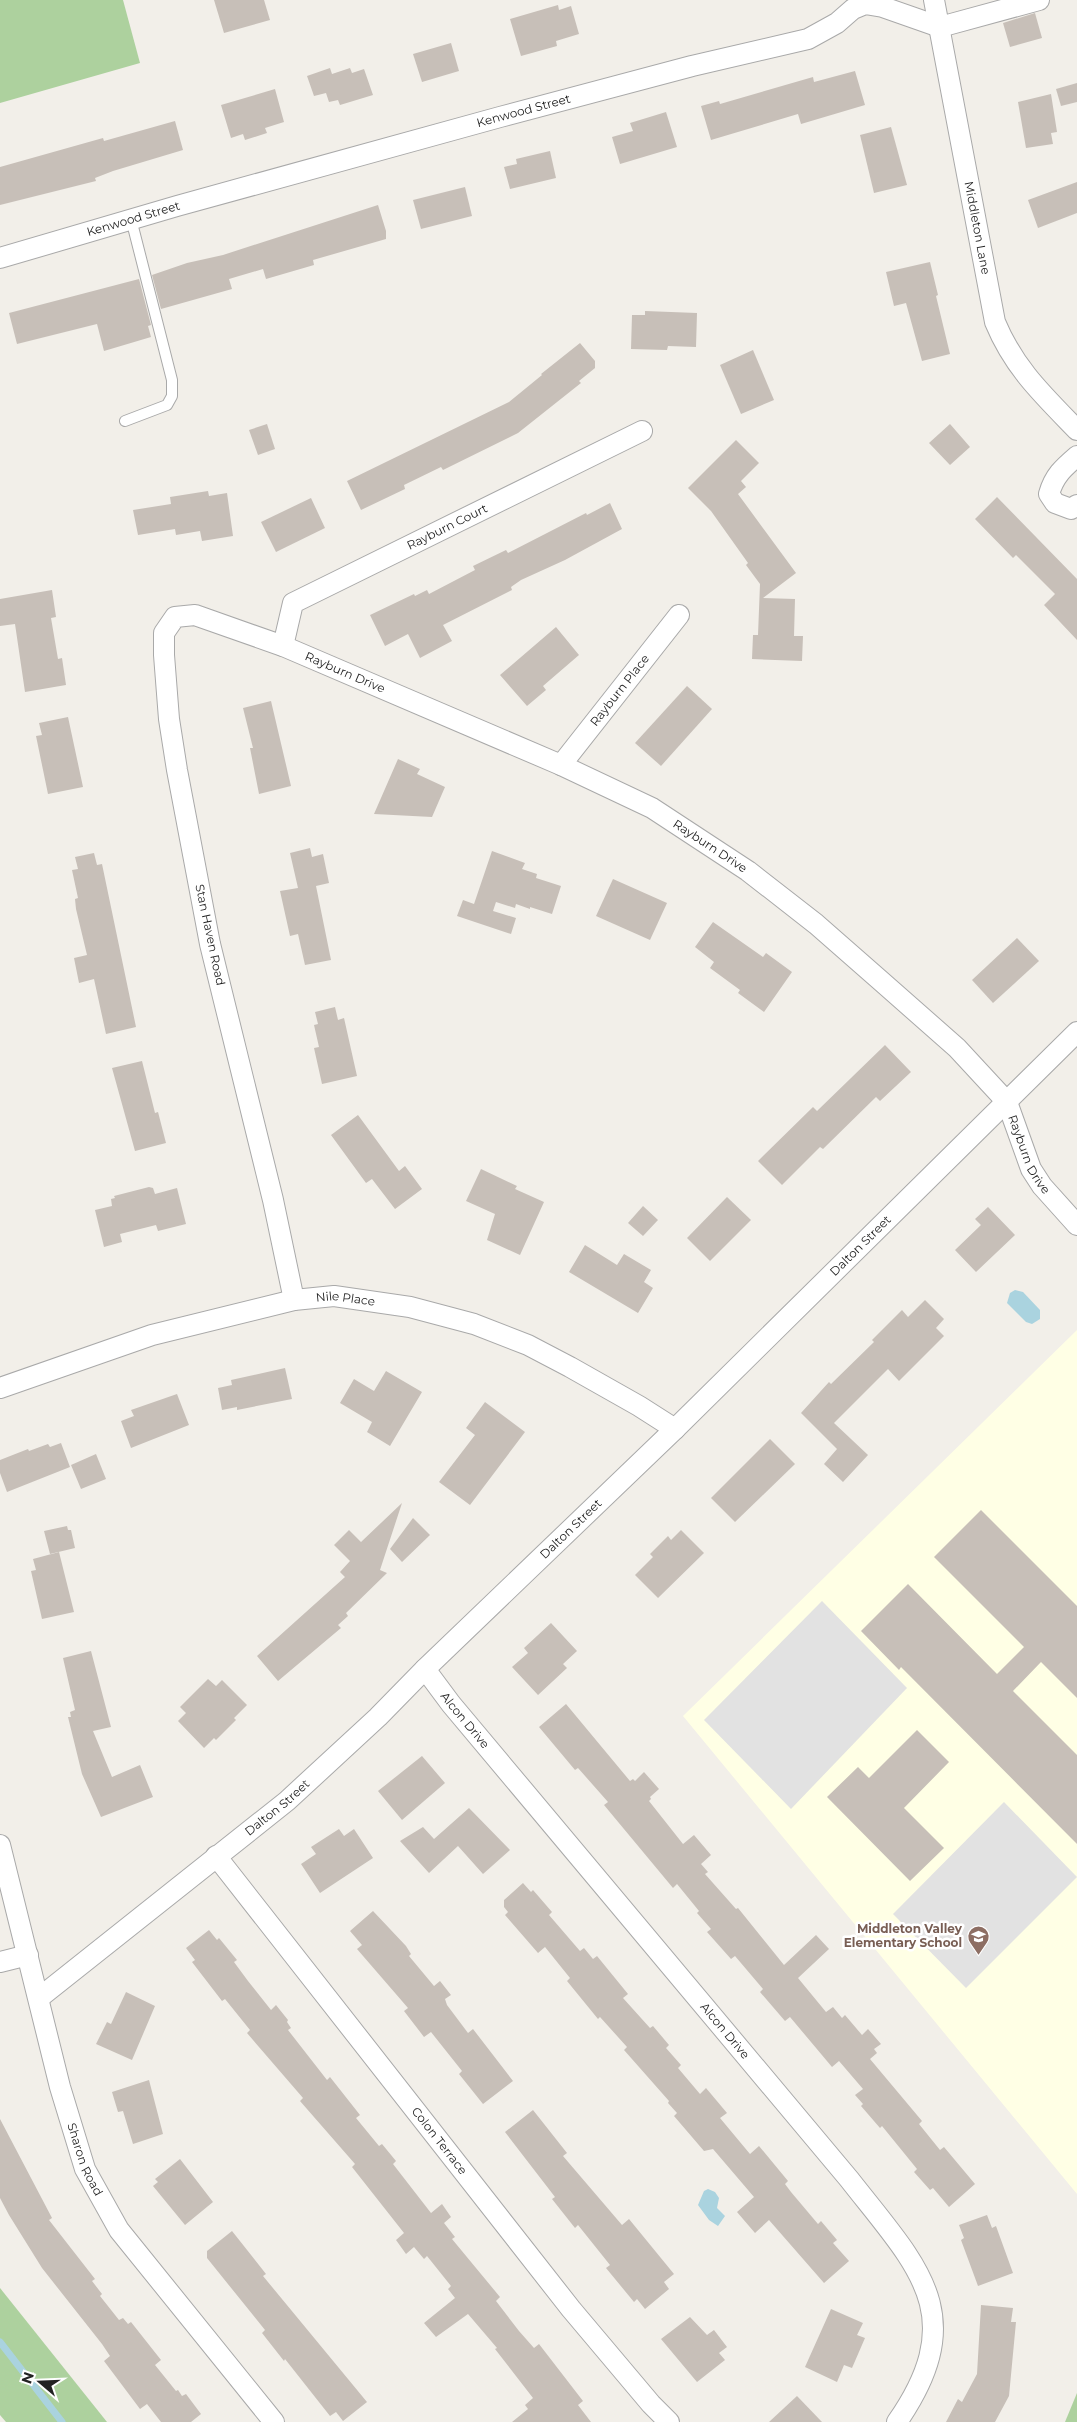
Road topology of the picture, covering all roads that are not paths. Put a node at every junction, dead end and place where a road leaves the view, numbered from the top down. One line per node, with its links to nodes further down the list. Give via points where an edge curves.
1 (934, 0): 3 (street, Middleton Lane)
2 (1040, 0): 3 (street)
3 (940, 27): 4 (street, Kenwood Street, via 865,4 808,39 634,81); 7 (street, Middleton Lane, via 995,322 1015,362 1030,382)
4 (131, 219): 5 (street, Kenwood Street); 6 (lane, via 172,380 172,396 167,405)
5 (0, 258)
6 (125, 421)
7 (1077, 430)
8 (642, 431): 13 (street, Rayburn Court, via 293,603)
9 (1077, 456): 10 (street, via 1060,471 1049,494 1055,503 1071,508)
10 (1077, 505)
11 (679, 615): 14 (street, Rayburn Place)
12 (223, 624): 13 (street, Rayburn Drive); 18 (street, Stan Haven Road, via 190,615 175,617 168,625 164,633 164,655 169,719 210,944 273,1200)
13 (283, 646): 14 (street, Rayburn Drive)
14 (562, 765): 16 (street, Rayburn Drive, via 652,808 748,871 882,981 957,1048)
15 (1077, 1032): 16 (street, Dalton Street)
16 (1007, 1102): 17 (street, Rayburn Drive, via 1031,1169); 20 (street, Dalton Street)
17 (1077, 1225)
18 (294, 1300): 19 (street, Nile Place, via 152,1335); 20 (street, Nile Place, via 334,1296 357,1298 410,1307 474,1324 528,1345)
19 (0, 1388)
20 (675, 1429): 21 (street, Dalton Street)
21 (425, 1669): 23 (street, Dalton Street, via 287,1801); 29 (street, Alcon Drive, via 744,2057 849,2179 921,2275 933,2315 930,2357 920,2383)
22 (0, 1845): 24 (street, Sharon Road)
23 (216, 1856): 26 (street, Dalton Street); 28 (street, Colon Terrace, via 571,2309)
24 (28, 1955): 25 (street); 26 (street, Sharon Road)
25 (0, 1962)
26 (39, 1998): 27 (street, Sharon Road, via 72,2129 86,2169 104,2204 119,2230)
27 (274, 2422)
28 (669, 2422)
29 (897, 2422)

